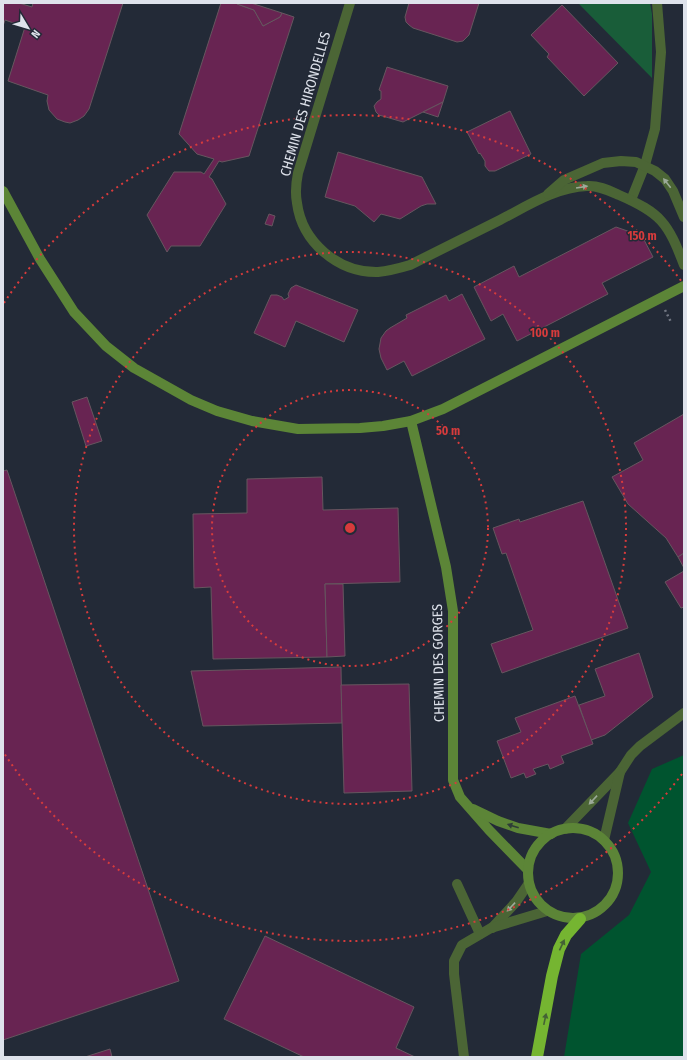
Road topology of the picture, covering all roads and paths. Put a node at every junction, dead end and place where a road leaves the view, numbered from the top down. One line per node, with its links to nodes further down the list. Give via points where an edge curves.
1 (350, 3): 5 (street, CHEMIN DES HIRONDELLES, via 296,186 296,202 301,220 322,251 348,267 360,270 376,272 398,269)
2 (657, 3): 3 (street, via 662,52 655,129)
3 (645, 166): 5 (street, CHEMIN DES HIRONDELLES, via 636,162 603,163 564,180); 6 (street); 7 (street, CHEMIN DES HIRONDELLES, one-way to 3, via 665,179)
4 (3, 191): 12 (main road, via 40,259 74,312 106,346 134,368 160,383 217,411 298,429 360,428)
5 (545, 197): 6 (street, CHEMIN DES HIRONDELLES, one-way to 6, via 589,186 608,190)
6 (631, 200): 8 (street, CHEMIN DES HIRONDELLES, via 664,222)
7 (684, 217)
8 (684, 265)
9 (684, 286): 12 (main road, via 443,409)
10 (665, 310): 11 (path)
11 (671, 322)
12 (411, 421): 15 (main road, CHEMIN DES GORGES, via 446,567 453,611 453,780 460,797)
13 (684, 713): 14 (street, via 640,746)
14 (620, 772): 16 (street, one-way to 16); 18 (street)
15 (471, 808): 17 (main road, CHEMIN DES GORGES, one-way to 15, via 518,828); 19 (main road, CHEMIN DES GORGES)
16 (565, 829): 17 (main road); 18 (main road, via 579,828 593,832)
17 (551, 834): 19 (main road, via 535,849)
18 (604, 840): 23 (main road, via 618,865 618,880 614,894 606,906 594,914)
19 (528, 870): 21 (main road)
20 (457, 884): 25 (street)
21 (529, 884): 22 (main road, via 536,899); 24 (street, one-way to 24)
22 (547, 911): 23 (main road, via 568,919); 24 (street)
23 (580, 918): 27 (highway, one-way to 23, via 559,948)
24 (491, 928): 25 (street)
25 (480, 934): 26 (street, via 462,945 454,961)
26 (464, 1057)
27 (537, 1057)

